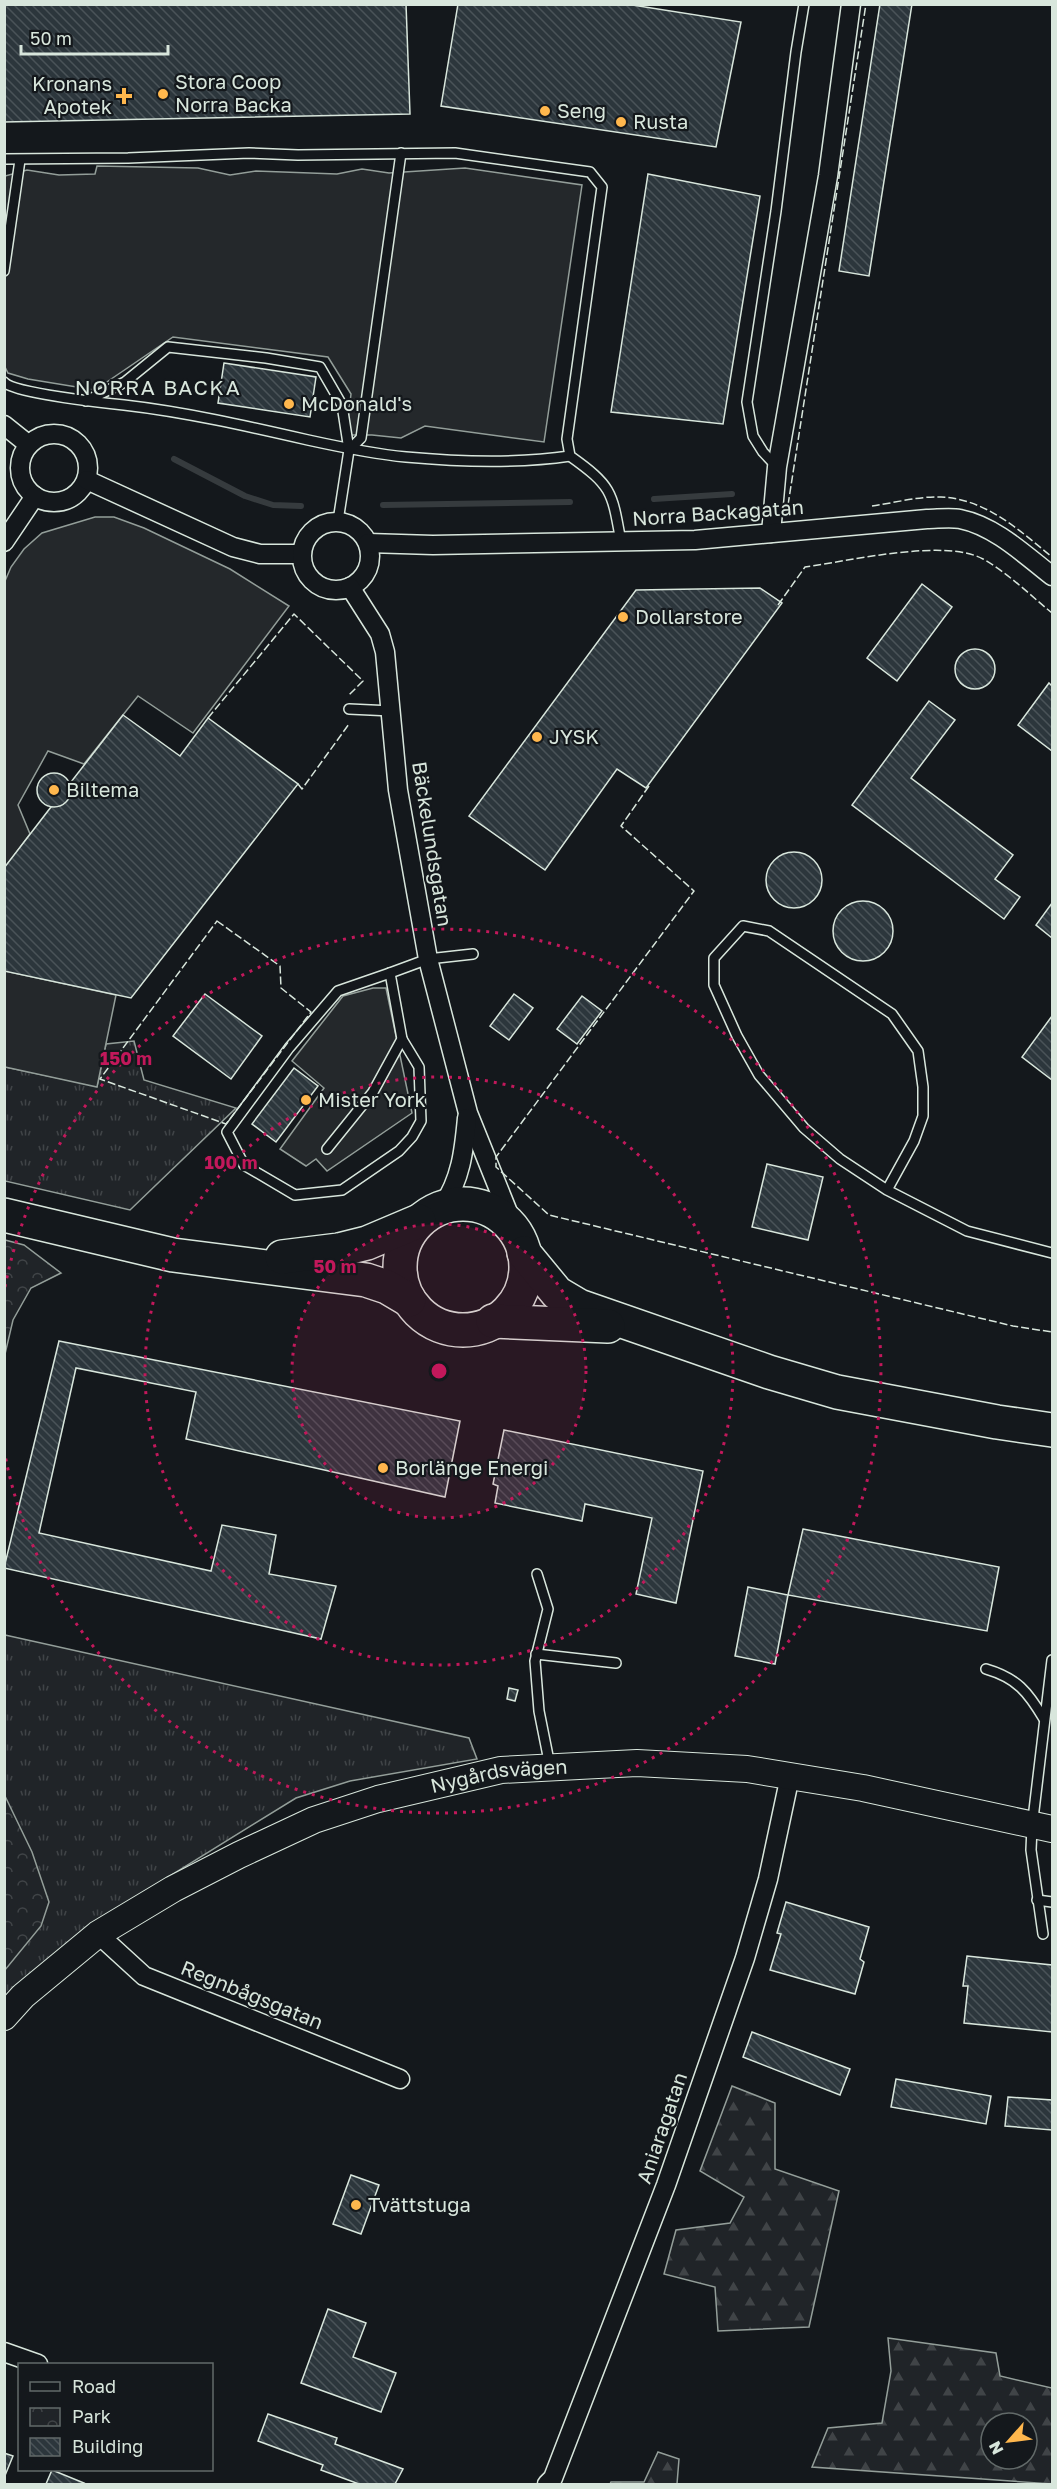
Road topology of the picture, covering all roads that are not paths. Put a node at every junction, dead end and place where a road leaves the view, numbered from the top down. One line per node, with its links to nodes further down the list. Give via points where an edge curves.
1 (804, 4): 13 (lane, via 747,402 753,436)
2 (851, 4): 13 (street, via 828,176)
3 (401, 153): 5 (lane); 11 (lane, via 361,438); 12 (lane, via 455,153 590,172 602,187 568,416)
4 (4, 159): 5 (lane)
5 (20, 160): 6 (lane)
6 (4, 271)
7 (4, 382): 8 (lane, via 20,389)
8 (86, 401): 11 (lane, via 158,409); 11 (lane, via 125,382 168,347 320,367 342,405)
9 (4, 425): 10 (street)
10 (29, 445): 14 (street, via 49,434 72,438 87,456); 15 (street, via 22,455 21,478)
11 (349, 450): 12 (lane, via 465,461); 16 (lane)
12 (570, 456): 19 (lane, via 597,475 609,490)
13 (777, 467): 17 (street)
14 (87, 480): 15 (street, via 75,496 65,501 44,501); 21 (street, via 233,548 260,554)
15 (35, 496): 18 (street)
16 (338, 521): 20 (street, via 357,528); 21 (street, via 317,526 303,543)
17 (771, 533): 19 (street, Norra Backagatan); 22 (street, Norra Backagatan, via 959,518 988,529)
18 (4, 542)
19 (621, 542): 20 (street, Norra Backagatan)
20 (368, 543): 23 (street, via 369,564)
21 (301, 554): 23 (street, via 303,566 316,585 339,590)
22 (1053, 576)
23 (351, 587): 25 (street, Bäckelundsgatan, via 380,634)
24 (349, 709): 25 (lane)
25 (392, 711): 27 (street, Bäckelundsgatan, via 398,790)
26 (473, 954): 27 (lane)
27 (428, 959): 28 (lane); 30 (street, Bäckelundsgatan)
28 (390, 973): 29 (lane); 29 (lane, via 338,991 289,1048 227,1132 244,1165 295,1196 342,1190 399,1151 421,1121 419,1067)
29 (402, 1039): 31 (lane, via 373,1092)
30 (468, 1113): 33 (street, Bäckelundsgatan, via 463,1159 452,1192); 35 (street, Bäckelundsgatan)
31 (327, 1149)
32 (887, 1190): 32 (lane, via 914,1141 922,1116 918,1051 892,1014 769,931 743,926 714,958 714,984 737,1036 759,1075 804,1128 840,1159); 36 (lane, via 967,1231)
33 (431, 1214): 35 (highway, via 460,1204 486,1209 508,1223); 37 (highway, via 367,1243 339,1250); 38 (highway, via 410,1232 400,1259 403,1287)
34 (4, 1215): 37 (highway, via 173,1255)
35 (521, 1245): 39 (highway, via 525,1266 520,1292); 40 (highway, via 557,1293 579,1306)
36 (1053, 1253)
37 (232, 1262): 38 (highway, via 366,1280)
38 (410, 1300): 39 (highway, via 426,1318 447,1328 471,1329)
39 (494, 1321): 40 (highway)
40 (640, 1328): 41 (highway)
41 (837, 1392): 42 (highway); 43 (highway)
42 (1053, 1411)
43 (1053, 1430)
44 (537, 1574): 45 (lane, via 548,1609)
45 (536, 1654): 47 (lane); 50 (lane, via 539,1711)
46 (1053, 1660): 49 (lane)
47 (616, 1663)
48 (986, 1669): 49 (lane, via 1002,1674 1029,1692)
49 (1044, 1719): 52 (lane)
50 (550, 1766): 51 (street, Nygårdsvägen, via 637,1763 747,1769); 55 (street, Nygårdsvägen, via 501,1770 378,1799 314,1820 173,1889)
51 (789, 1776): 52 (street, Nygårdsvägen, via 863,1788); 61 (street, Aniaragatan, via 768,1879 745,1958 662,2197 553,2478)
52 (1042, 1828): 53 (lane, via 1031,1850)
53 (1037, 1900): 54 (lane); 56 (lane)
54 (1053, 1902)
55 (98, 1934): 57 (street, Nygårdsvägen, via 23,1996); 58 (street, Regnbågsgatan, via 144,1976)
56 (1043, 1934)
57 (4, 2017)
58 (400, 2079)
59 (4, 2352): 60 (street)
60 (35, 2363)
61 (547, 2484)

